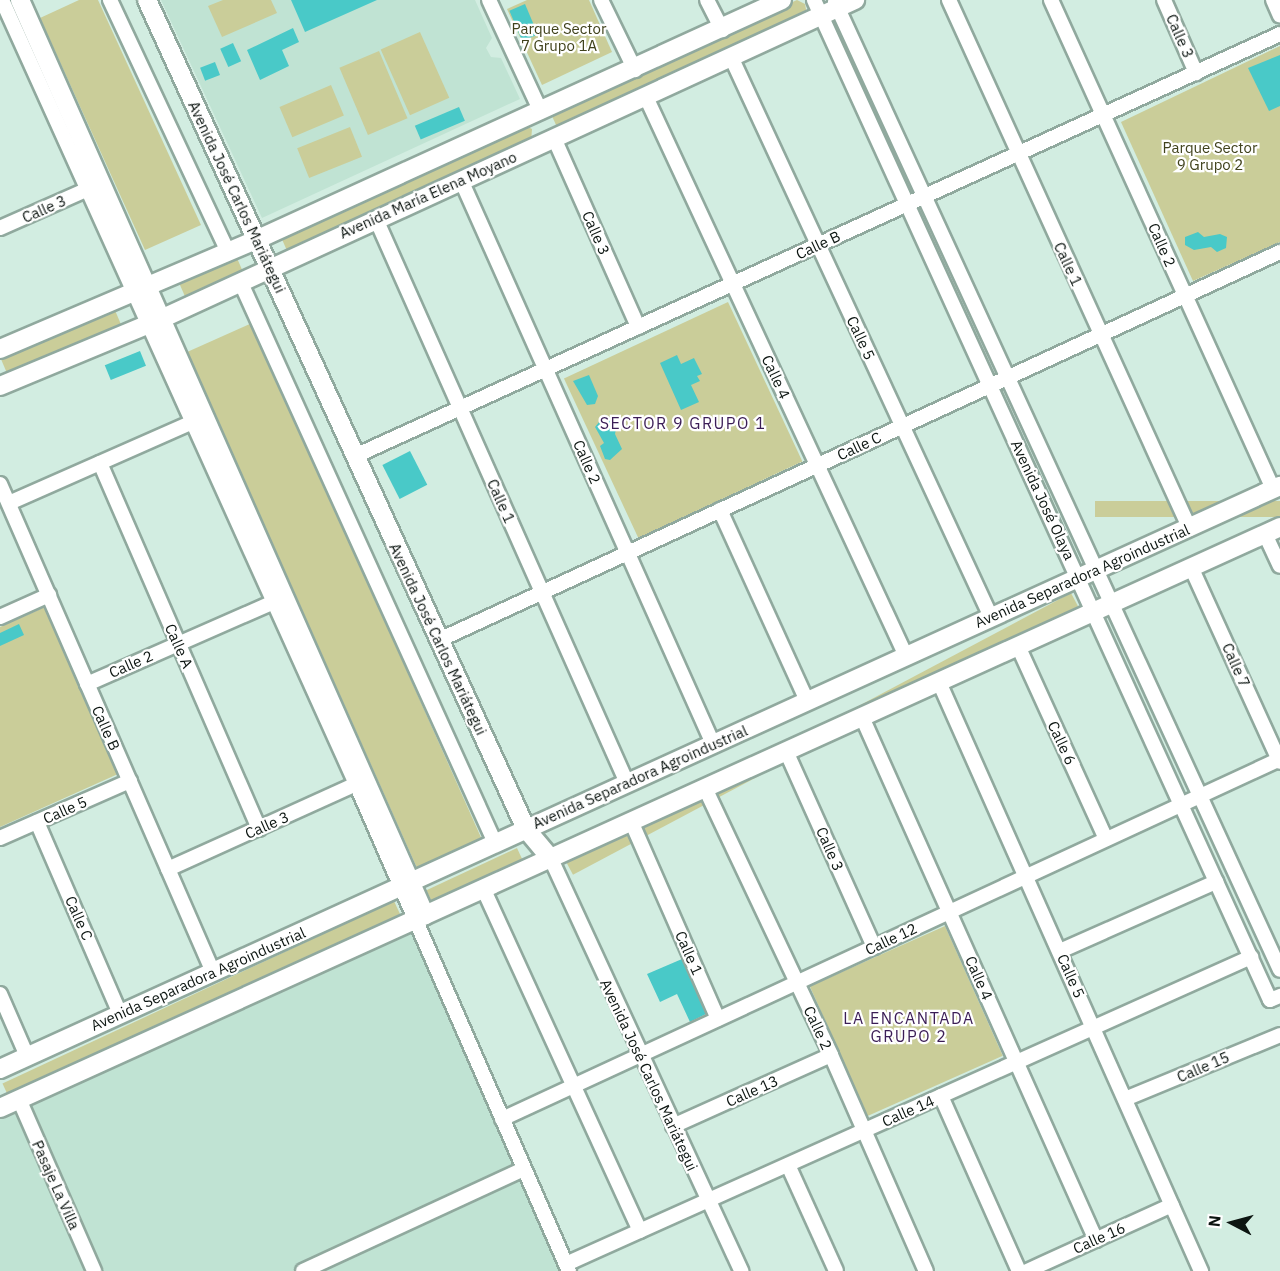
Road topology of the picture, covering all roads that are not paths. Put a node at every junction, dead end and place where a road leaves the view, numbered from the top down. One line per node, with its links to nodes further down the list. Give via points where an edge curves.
1 (110, 0): 34 (street, Avenida José Carlos Mariátegui)
2 (147, 0): 32 (street, Avenida José Carlos Mariátegui)
3 (601, 0): 19 (street)
4 (707, 0): 16 (street)
5 (782, 0): 16 (street, Avenida María Elena Moyano)
6 (855, 0): 13 (street, Avenida María Elena Moyano)
7 (949, 0): 25 (street, Calle 1)
8 (1051, 0): 23 (street, Calle 2)
9 (1164, 0): 20 (street, Calle 3)
10 (1273, 0): 15 (street)
11 (493, 1): 22 (street)
12 (12, 4): 27 (street); 39 (street)
13 (836, 4): 14 (street, Avenida María Elena Moyano); 28 (street, Avenida José Olaya)
14 (817, 8): 18 (street, Avenida María Elena Moyano); 29 (street, Avenida José Olaya)
15 (1280, 16)
16 (722, 30): 19 (street, Avenida María Elena Moyano)
17 (1280, 34): 20 (street, Calle B)
18 (732, 59): 21 (street, Avenida María Elena Moyano); 33 (street, Calle 5)
19 (635, 70): 22 (street, Avenida María Elena Moyano)
20 (1196, 73): 23 (street, Calle B)
21 (646, 98): 24 (street, Avenida María Elena Moyano); 38 (street, Calle 4)
22 (542, 112): 32 (street, Avenida María Elena Moyano)
23 (1103, 115): 25 (street, Calle B); 40 (street, Calle 2)
24 (554, 138): 26 (street, Avenida María Elena Moyano); 42 (street, Calle 3)
25 (1019, 153): 28 (street, Calle B); 43 (street, Calle 1)
26 (461, 180): 30 (street, Avenida María Elena Moyano); 45 (street, Calle 2)
27 (88, 189): 31 (street, Calle 3); 39 (street)
28 (925, 196): 29 (street, Calle B); 46 (street, Avenida José Olaya)
29 (908, 204): 33 (street, Calle B); 48 (street, Avenida José Olaya)
30 (376, 219): 36 (street, Avenida María Elena Moyano); 49 (street, Calle 1)
31 (0, 228)
32 (256, 240): 34 (street, Avenida María Elena Moyano); 36 (street, Avenida José Carlos Mariátegui)
33 (818, 245): 38 (street, Calle B); 51 (street, Calle 5)
34 (228, 252): 39 (street, Avenida María Elena Moyano)
35 (1279, 255): 40 (street, Calle C)
36 (269, 268): 37 (street, Avenida María Elena Moyano); 52 (street, Avenida José Carlos Mariátegui)
37 (240, 281): 41 (street, Avenida María Elena Moyano); 96 (street, Avenida José Carlos Mariátegui)
38 (733, 284): 42 (street, Calle B); 54 (street, Calle 4)
39 (141, 289): 41 (street); 44 (street, Avenida María Elena Moyano)
40 (1185, 296): 43 (street, Calle C); 56 (street, Calle 2)
41 (155, 321): 47 (street, Avenida María Elena Moyano); 50 (street); 85 (street)
42 (638, 327): 45 (street, Calle B)
43 (1101, 334): 46 (street, Calle C); 59 (street, Calle 1)
44 (0, 349)
45 (545, 369): 49 (street, Calle B); 61 (street, Calle 2)
46 (1008, 377): 48 (street, Calle C); 64 (street, Avenida José Olaya)
47 (0, 386)
48 (990, 386): 51 (street, Calle C); 65 (street, Avenida José Olaya)
49 (459, 409): 52 (street, Calle B); 66 (street, Calle 1)
50 (193, 422): 53 (street); 68 (street)
51 (902, 426): 54 (street, Calle C); 72 (street, Calle 5)
52 (355, 456): 73 (street, Avenida José Carlos Mariátegui)
53 (100, 463): 57 (street); 74 (street, Calle A)
54 (818, 465): 58 (street, Calle C); 76 (street, Calle 4)
55 (0, 483): 57 (street, Calle B)
56 (1276, 488): 59 (street, Avenida Separadora Agroindustrial)
57 (9, 503): 67 (street, Calle B)
58 (720, 510): 61 (street, Calle C); 79 (street)
59 (1189, 527): 64 (street, Avenida Separadora Agroindustrial)
60 (1273, 530): 62 (street); 63 (street)
61 (627, 553): 66 (street, Calle C); 81 (street, Calle 2)
62 (1280, 566)
63 (1191, 567): 69 (street); 83 (street, Calle 7)
64 (1097, 569): 65 (street, Avenida Separadora Agroindustrial); 69 (street, Avenida José Olaya)
65 (1078, 578): 70 (street, Avenida José Olaya); 72 (street, Avenida Separadora Agroindustrial)
66 (542, 592): 73 (street, Calle C); 86 (street, Calle 1)
67 (49, 595): 71 (street); 78 (street, Calle B)
68 (274, 602): 74 (street, Calle 2); 85 (street)
69 (1113, 602): 70 (street); 88 (street, Avenida José Olaya)
70 (1092, 612): 75 (street); 89 (street, Avenida José Olaya)
71 (0, 617)
72 (991, 617): 76 (street, Avenida Separadora Agroindustrial)
73 (439, 640): 93 (street, Avenida José Carlos Mariátegui)
74 (178, 644): 78 (street, Calle 2); 92 (street, Calle A)
75 (1018, 646): 77 (street); 95 (street, Calle 6)
76 (906, 656): 79 (street, Avenida Separadora Agroindustrial)
77 (939, 681): 80 (street); 99 (street, Calle 5)
78 (87, 684): 84 (street, Calle B)
79 (807, 701): 81 (street, Avenida Separadora Agroindustrial)
80 (862, 717): 82 (street); 103 (street, Calle 4)
81 (713, 744): 86 (street, Avenida Separadora Agroindustrial)
82 (786, 751): 87 (street); 105 (street, Calle 3)
83 (1280, 760): 88 (street, Calle 12)
84 (130, 781): 91 (street, Calle 5); 98 (street, Calle B)
85 (361, 782): 92 (street, Calle 3); 101 (street)
86 (627, 783): 93 (street, Avenida Separadora Agroindustrial)
87 (705, 788): 90 (street); 110 (street, Calle 2)
88 (1201, 795): 89 (street, Calle 12); 108 (street, Avenida José Olaya)
89 (1181, 804): 95 (street, Calle 12); 100 (street, Avenida José Olaya)
90 (631, 821): 97 (street); 114 (street, Calle 1)
91 (37, 822): 94 (street, Calle 5); 113 (street, Calle C)
92 (259, 829): 98 (street, Calle 3)
93 (525, 830): 96 (street, Avenida Separadora Agroindustrial); 97 (street, Avenida José Carlos Mariátegui)
94 (0, 838)
95 (1106, 839): 99 (street, Calle 12)
96 (495, 843): 101 (street, Avenida Separadora Agroindustrial)
97 (551, 859): 102 (street); 117 (street, Avenida José Carlos Mariátegui)
98 (168, 869): 109 (street, Calle B)
99 (1027, 876): 103 (street, Calle 12); 106 (street, Calle 5)
100 (1216, 882): 106 (street); 107 (street, Avenida José Olaya)
101 (405, 884): 104 (street); 109 (street, Avenida Separadora Agroindustrial)
102 (483, 888): 104 (street); 122 (street)
103 (949, 912): 105 (street, Calle 12); 120 (street, Calle 4)
104 (420, 917): 124 (street); 127 (street)
105 (874, 946): 110 (street, Calle 12)
106 (1060, 951): 115 (street, Calle 5)
107 (1251, 957): 112 (street, Avenida José Olaya); 115 (street, Calle 14)
108 (1280, 970)
109 (213, 972): 113 (street, Avenida Separadora Agroindustrial)
110 (797, 982): 114 (street, Calle 12); 118 (street, Calle 2)
111 (0, 994): 119 (street)
112 (1275, 998)
113 (120, 1014): 119 (street, Avenida Separadora Agroindustrial)
114 (718, 1019): 117 (street, Calle 12)
115 (1094, 1028): 120 (street, Calle 14); 125 (street, Calle 5)
116 (1280, 1035): 125 (street, Calle 15)
117 (640, 1055): 122 (street, Calle 12); 128 (street, Avenida José Carlos Mariátegui)
118 (831, 1055): 128 (street, Calle 13); 129 (street, Calle 2)
119 (27, 1056): 121 (street, Avenida Separadora Agroindustrial)
120 (1017, 1062): 123 (street, Calle 14); 135 (street, Calle 4)
121 (0, 1069)
122 (574, 1086): 127 (street, Calle 12); 134 (street)
123 (941, 1096): 129 (street, Calle 14); 142 (street)
124 (19, 1099): 126 (street); 137 (street, Pasaje La Villa)
125 (1125, 1100): 133 (street, Calle 5)
126 (0, 1108)
127 (502, 1119): 131 (street)
128 (673, 1126): 132 (street, Avenida José Carlos Mariátegui)
129 (864, 1131): 130 (street, Calle 14); 141 (street, Calle 2)
130 (788, 1165): 132 (street, Calle 14); 140 (street)
131 (524, 1169): 136 (street); 138 (street)
132 (708, 1201): 134 (street, Calle 14); 139 (street, Avenida José Carlos Mariátegui)
133 (1172, 1205): 135 (street, Calle 16); 144 (street, Calle 5)
134 (640, 1231): 136 (street, Calle 14)
135 (1096, 1240): 143 (street, Calle 16)
136 (567, 1267)
137 (94, 1271)
138 (303, 1271)
139 (741, 1271)
140 (836, 1271)
141 (926, 1271)
142 (1019, 1271)
143 (1027, 1271)
144 (1201, 1271)

